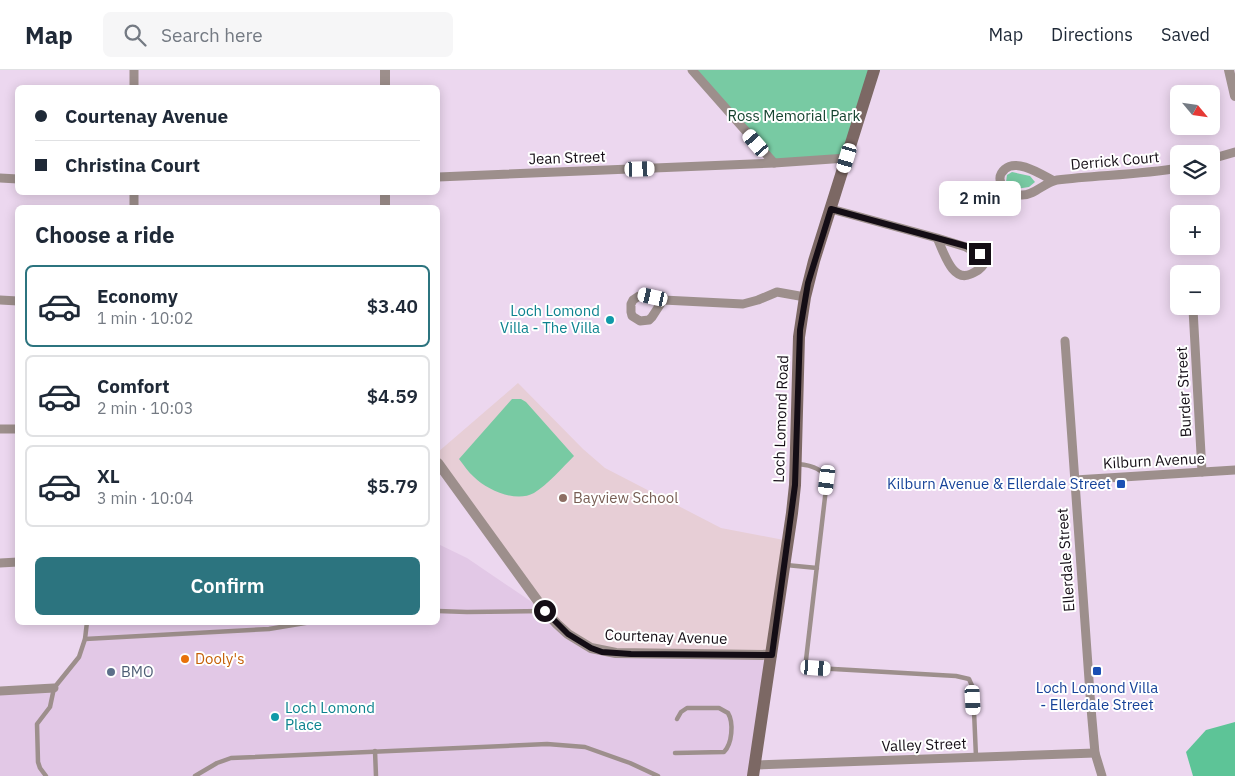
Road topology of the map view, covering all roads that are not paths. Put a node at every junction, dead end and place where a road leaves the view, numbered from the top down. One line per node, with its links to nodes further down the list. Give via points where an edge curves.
1 (134, 70): 6 (street)
2 (385, 70): 7 (street)
3 (692, 70): 12 (street)
4 (874, 70): 11 (main road, Loch Lomond Road)
5 (1229, 70): 8 (street)
6 (134, 85)
7 (385, 85)
8 (1235, 96)
9 (1235, 152): 10 (street)
10 (1220, 156)
11 (847, 158): 12 (street, Jean Street); 18 (main road, Loch Lomond Road)
12 (774, 163): 14 (street, Jean Street)
13 (1170, 169): 17 (street, Derrick Court)
14 (440, 177)
15 (0, 178): 16 (street)
16 (15, 179)
17 (1054, 181): 17 (street, Derrick Court, via 1018,166 1008,166 1000,177 1004,188 1022,195)
18 (831, 209): 19 (street); 20 (main road, Loch Lomond Road)
19 (937, 238): 19 (street, via 966,246 980,254 984,264 981,269 966,276 956,274)
20 (805, 296): 22 (street, via 777,292 742,304); 28 (main road, Loch Lomond Road, via 799,337)
21 (0, 300): 23 (street)
22 (663, 300)
23 (15, 301)
24 (1193, 315): 31 (street, Burder Street)
25 (1065, 341): 32 (street, Ellerdale Street)
26 (0, 429): 27 (street)
27 (15, 429)
28 (796, 464): 35 (main road, Loch Lomond Road); 36 (lane, via 813,466 827,480)
29 (440, 466): 38 (street, Courtenay Avenue)
30 (1235, 470): 31 (street, Kilburn Avenue)
31 (1202, 472): 32 (street, Kilburn Avenue)
32 (1075, 480): 47 (street, Ellerdale Street)
33 (15, 562): 34 (street)
34 (0, 564)
35 (786, 565): 36 (lane); 42 (main road, Loch Lomond Road)
36 (816, 568): 49 (lane, via 808,666 969,679 973,688)
37 (440, 611): 38 (lane)
38 (545, 611): 42 (street, Courtenay Avenue, via 568,634 602,652)
39 (87, 625): 41 (lane)
40 (290, 625): 41 (lane)
41 (85, 639): 43 (lane, via 79,657)
42 (772, 655): 50 (main road, Loch Lomond Road)
43 (54, 688): 44 (street); 51 (lane, via 50,707 37,724 38,762)
44 (0, 691)
45 (677, 719): 48 (lane, via 687,708 719,708 728,713 731,722 729,744 724,752)
46 (375, 751): 52 (lane, via 231,758); 53 (lane); 54 (lane, via 534,744 571,746 613,757)
47 (1095, 752): 49 (street, Valley Street); 55 (street, Ellerdale Street)
48 (675, 753)
49 (976, 757): 50 (street, Valley Street)
50 (754, 770)
51 (46, 776)
52 (195, 776)
53 (376, 776)
54 (658, 776)
55 (1102, 776)

